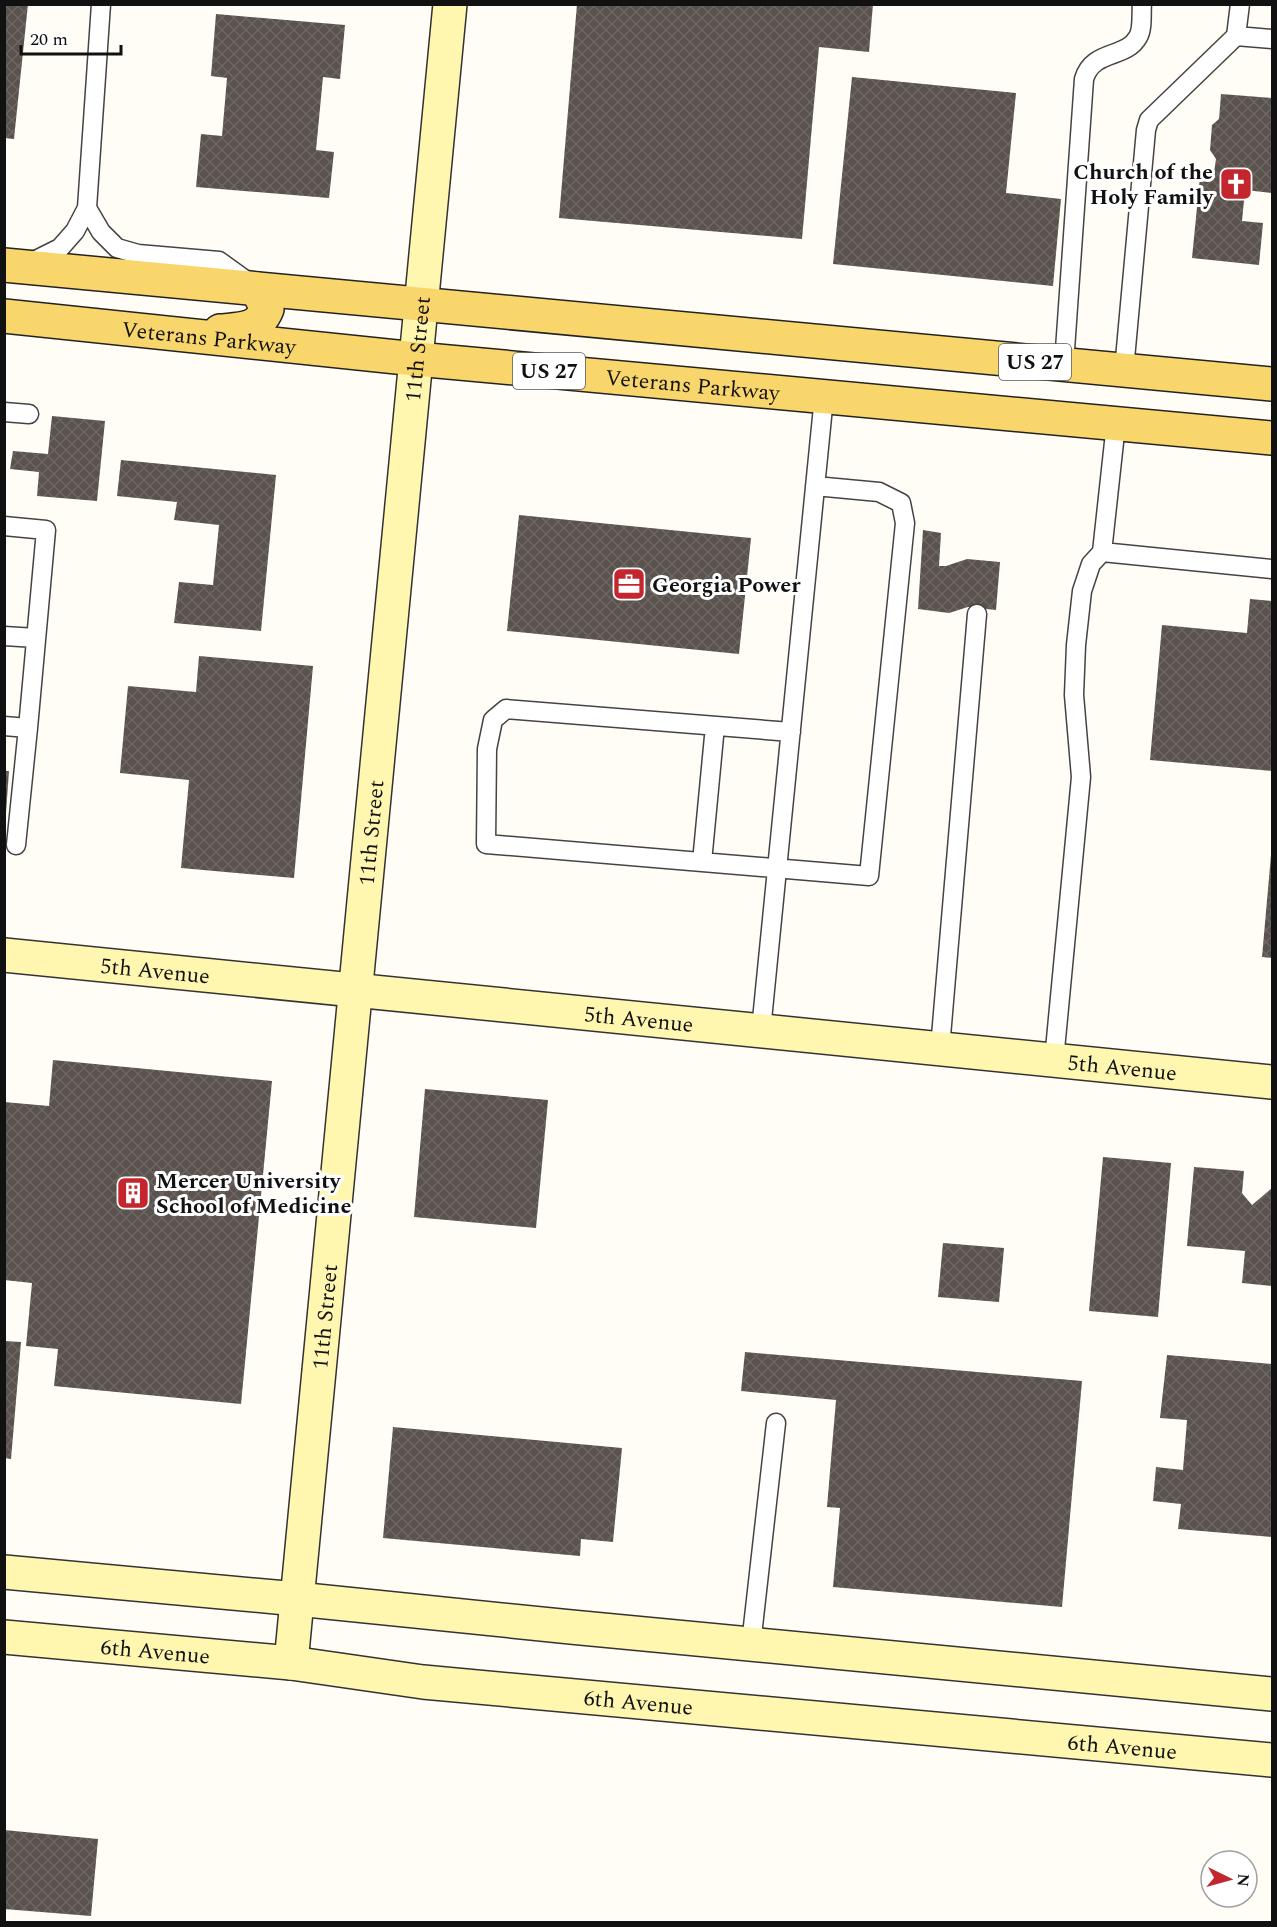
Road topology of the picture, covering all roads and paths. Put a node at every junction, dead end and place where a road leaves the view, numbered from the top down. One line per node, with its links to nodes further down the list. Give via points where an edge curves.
1 (101, 4): 7 (lane)
2 (450, 4): 10 (street, 11th Street)
3 (1142, 4): 14 (lane, via 1140,36 1132,45 1095,62 1084,80)
4 (1240, 4): 5 (lane)
5 (1236, 36): 6 (lane); 15 (lane, via 1149,120)
6 (1272, 39)
7 (87, 208): 8 (lane, via 60,248); 9 (lane, via 101,232 117,248 138,254 219,261)
8 (13, 266): 9 (main road, US 27)
9 (257, 289): 10 (main road, US 27); 12 (main road, via 267,309 263,320 250,327)
10 (421, 304): 13 (street, 11th Street); 14 (main road, US 27)
11 (4, 316): 12 (main road, Veterans Parkway / US 27)
12 (182, 334): 13 (main road, Veterans Parkway / US 27)
13 (416, 359): 17 (main road, Veterans Parkway / US 27); 37 (street, 11th Street)
14 (1064, 364): 15 (main road, US 27)
15 (1124, 370): 16 (main road, US 27)
16 (1272, 384)
17 (824, 397): 20 (main road, Veterans Parkway / US 27); 22 (lane)
18 (4, 412): 19 (lane)
19 (29, 414)
20 (1116, 424): 21 (main road, Veterans Parkway / US 27); 24 (lane)
21 (1272, 438)
22 (815, 486): 32 (lane); 35 (lane, via 879,492 901,503 905,523 869,876)
23 (4, 526): 28 (lane, via 46,530)
24 (1102, 552): 25 (lane); 40 (lane, via 1091,564 1082,591 1076,645 1074,695 1081,777)
25 (1272, 569)
26 (977, 614): 39 (lane)
27 (4, 636): 28 (lane)
28 (36, 638): 31 (lane)
29 (4, 726): 31 (lane)
30 (716, 726): 32 (lane); 34 (lane); 34 (lane, via 506,709 493,720 486,749 486,844)
31 (28, 728): 33 (lane)
32 (791, 732): 35 (lane)
33 (16, 845)
34 (702, 862): 35 (lane)
35 (777, 868): 38 (lane)
36 (4, 955): 37 (street, 5th Avenue)
37 (356, 990): 38 (street, 5th Avenue); 44 (street, 11th Street)
38 (761, 1030): 39 (street, 5th Avenue)
39 (940, 1048): 40 (street, 5th Avenue)
40 (1054, 1060): 41 (street, 5th Avenue)
41 (1272, 1082)
42 (776, 1423): 46 (lane)
43 (4, 1572): 44 (street)
44 (297, 1599): 46 (street); 47 (street, 11th Street)
45 (4, 1637): 47 (street, 6th Avenue)
46 (751, 1644): 48 (street)
47 (291, 1663): 49 (street, 6th Avenue, via 435,1683)
48 (1272, 1694)
49 (1272, 1760)

